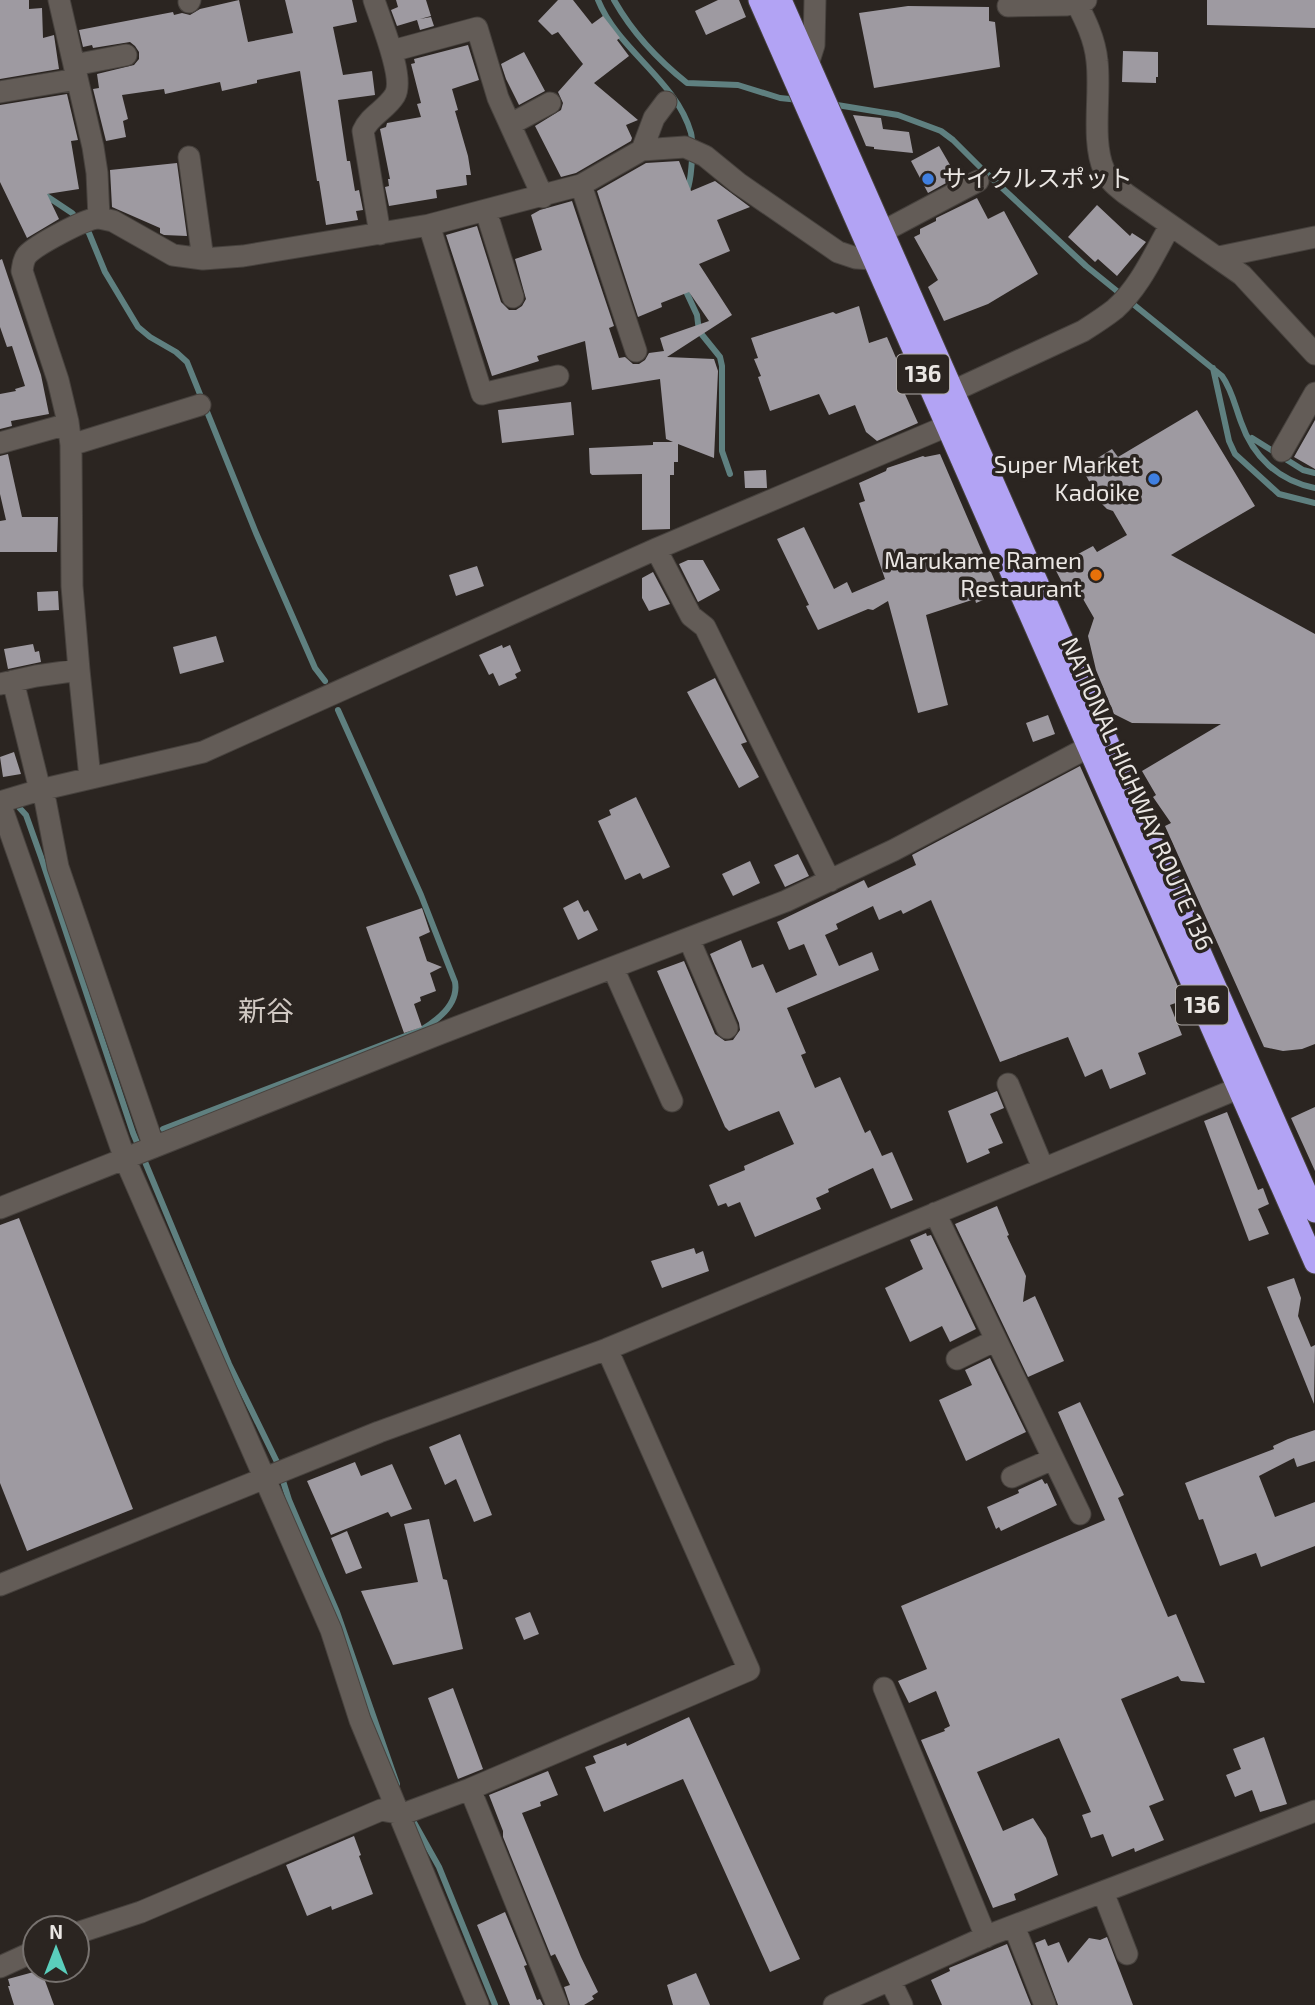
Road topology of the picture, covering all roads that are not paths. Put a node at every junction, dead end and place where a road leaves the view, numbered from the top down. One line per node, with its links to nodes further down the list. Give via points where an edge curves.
1 (59, 0): 11 (street)
2 (374, 0): 8 (street)
3 (759, 0): 30 (highway, NATIONAL HIGHWAY ROUTE 136 / 136)
4 (780, 0): 10 (highway, NATIONAL HIGHWAY ROUTE 136 / 136)
5 (815, 0): 10 (street, via 814,45)
6 (1079, 1): 7 (street); 24 (street, via 1097,58 1104,171 1114,184)
7 (1009, 6)
8 (392, 51): 15 (street, via 477,28 498,98); 26 (street, via 397,92 363,131)
9 (126, 55): 11 (street)
10 (808, 64): 25 (highway, NATIONAL HIGHWAY ROUTE 136 / 136)
11 (76, 72): 12 (street); 22 (street, via 97,173)
12 (0, 92)
13 (666, 102): 16 (street, via 654,118)
14 (550, 103): 15 (street)
15 (511, 124): 20 (street)
16 (642, 150): 19 (street); 30 (street, via 685,147 705,156 838,252)
17 (189, 157): 29 (street)
18 (978, 181): 25 (street)
19 (581, 185): 20 (street); 32 (street)
20 (543, 197): 21 (street)
21 (486, 211): 23 (street); 31 (street)
22 (99, 218): 29 (street, via 113,221 173,255); 39 (street, via 83,222 32,252 25,257 22,271 58,380)
23 (429, 225): 26 (street); 34 (street, via 482,394)
24 (1170, 226): 28 (street); 36 (street, via 1138,282 1117,308 1083,331)
25 (882, 232): 36 (highway, NATIONAL HIGHWAY ROUTE 136 / 136)
26 (380, 234): 29 (street)
27 (1315, 237): 28 (street)
28 (1219, 257): 33 (street, via 1256,289)
29 (203, 259)
30 (873, 259): 36 (highway, NATIONAL HIGHWAY ROUTE 136 / 136)
31 (513, 297)
32 (636, 351)
33 (1315, 354)
34 (558, 376)
35 (1315, 393): 41 (street)
36 (944, 396): 38 (highway, NATIONAL HIGHWAY ROUTE 136 / 136); 45 (highway, NATIONAL HIGHWAY ROUTE 136 / 136)
37 (200, 405): 39 (street)
38 (947, 426): 42 (street); 45 (highway, NATIONAL HIGHWAY ROUTE 136 / 136)
39 (69, 434): 40 (street); 43 (street)
40 (0, 443)
41 (1282, 451)
42 (656, 549): 46 (street, via 203,752); 49 (street, via 691,616 705,627)
43 (79, 670): 44 (street); 46 (street)
44 (7, 683): 47 (street)
45 (1097, 742): 49 (street); 54 (highway, NATIONAL HIGHWAY ROUTE 136 / 136); 60 (highway, NATIONAL HIGHWAY ROUTE 136 / 136)
46 (90, 778): 47 (street)
47 (37, 791): 48 (street); 56 (street, via 58,867)
48 (0, 802): 57 (street)
49 (830, 881): 50 (street)
50 (689, 939): 51 (street); 52 (street)
51 (613, 968): 55 (street); 56 (street)
52 (727, 1028)
53 (1008, 1084): 58 (street)
54 (1239, 1088): 58 (street); 62 (highway, NATIONAL HIGHWAY ROUTE 136 / 136)
55 (672, 1101)
56 (154, 1147): 57 (street)
57 (125, 1159): 59 (street); 68 (street)
58 (1043, 1168): 61 (street)
59 (0, 1208)
60 (1315, 1212)
61 (935, 1213): 63 (street); 64 (street)
62 (1315, 1263)
63 (996, 1340): 65 (street); 66 (street)
64 (607, 1349): 68 (street); 72 (street, via 749,1670)
65 (957, 1359)
66 (1053, 1459): 67 (street); 69 (street)
67 (1012, 1477)
68 (265, 1478): 70 (street); 74 (street, via 331,1630 360,1720)
69 (1080, 1514)
70 (0, 1586)
71 (884, 1688): 78 (street)
72 (470, 1789): 74 (street); 84 (street)
73 (1315, 1811): 75 (street)
74 (398, 1813): 77 (street, via 381,1810 141,1912); 83 (street)
75 (1103, 1892): 76 (street); 79 (street)
76 (1014, 1926): 78 (street); 87 (street)
77 (91, 1928)
78 (986, 1937): 82 (street)
79 (1126, 1954)
80 (21, 1957): 81 (street)
81 (0, 1967)
82 (890, 1980): 85 (street); 86 (street)
83 (478, 2005)
84 (558, 2005)
85 (834, 2005)
86 (902, 2005)
87 (1045, 2005)

